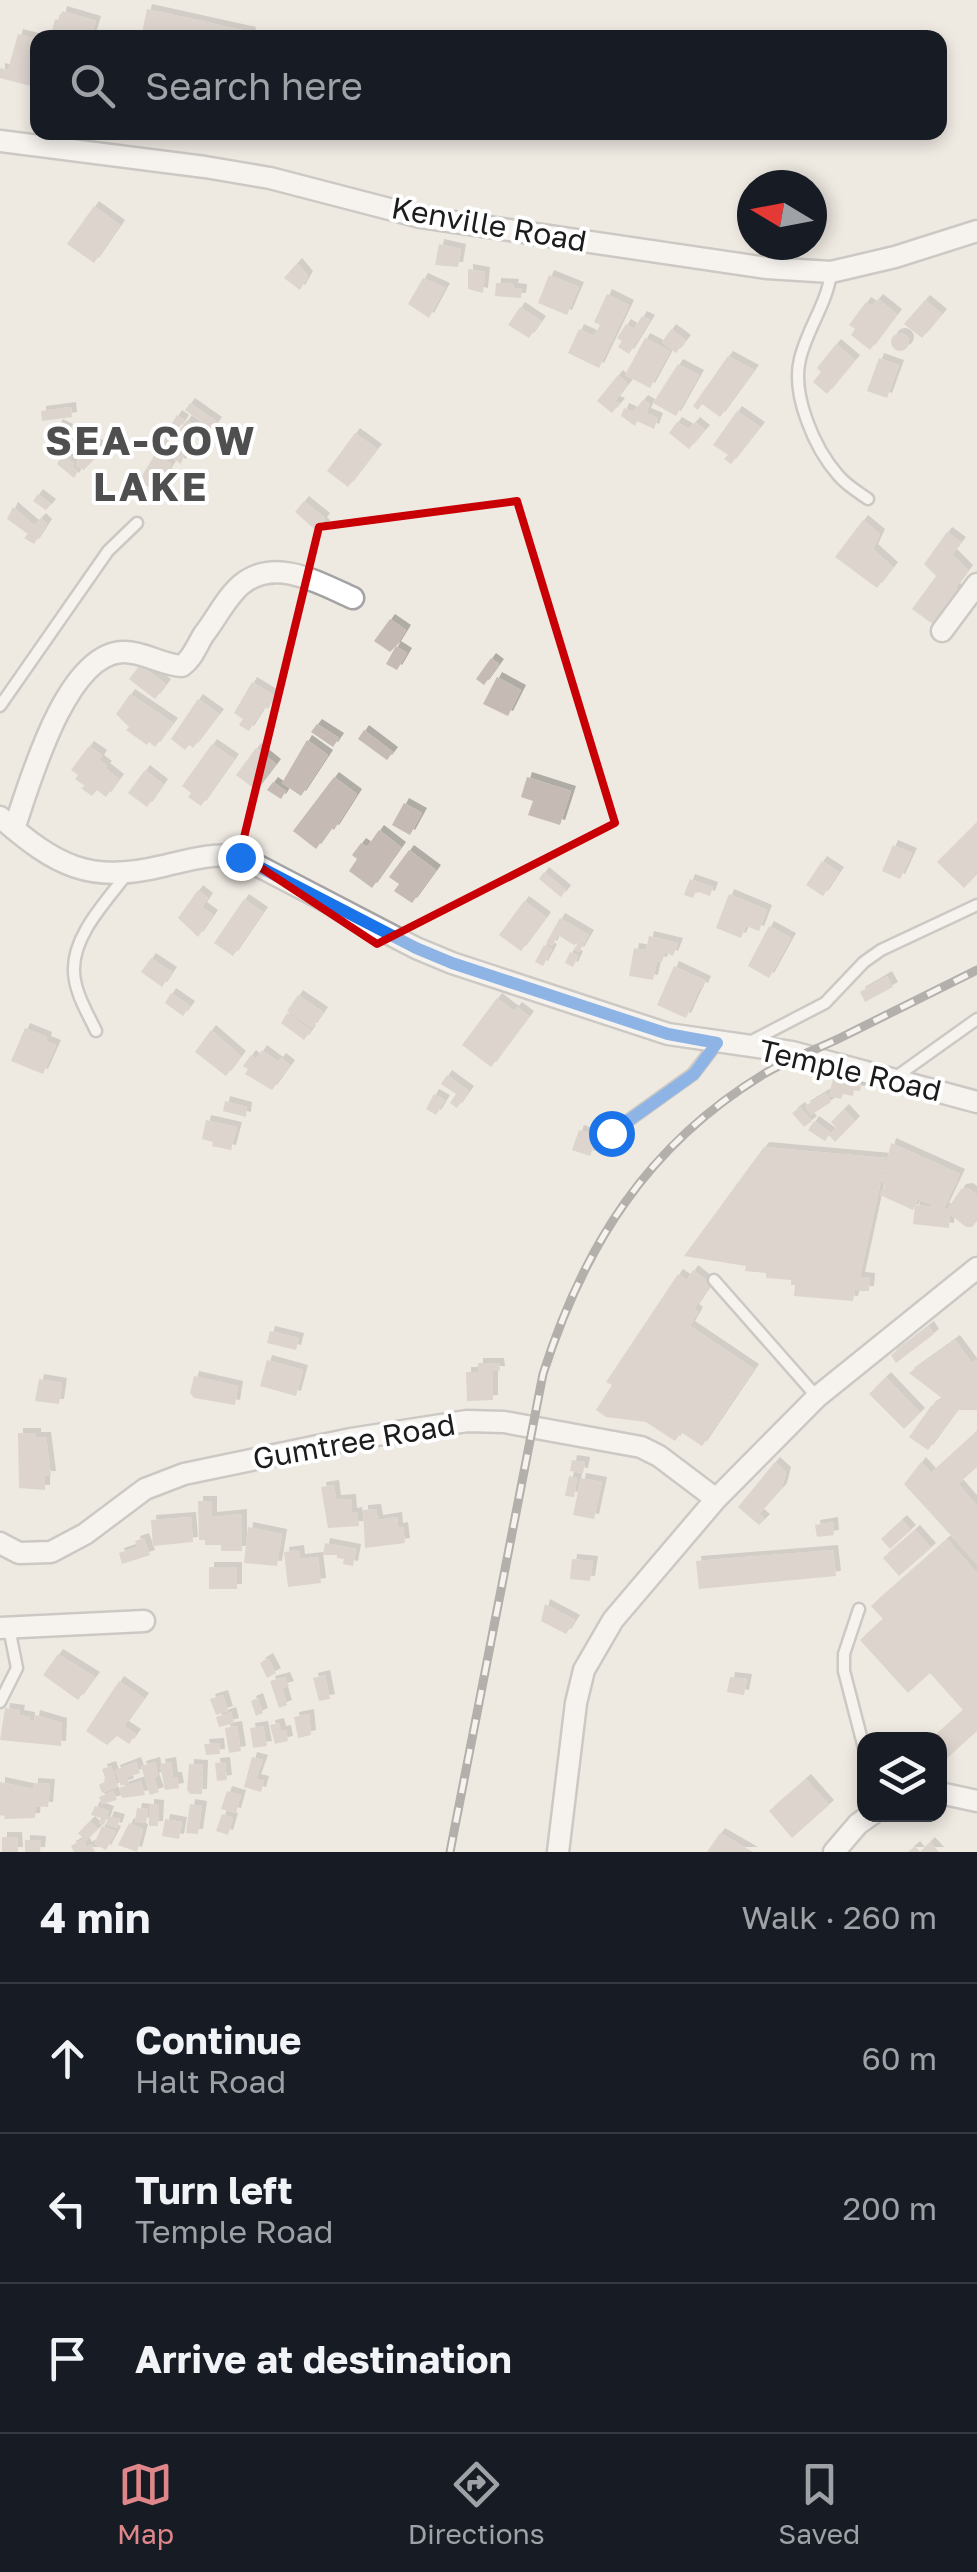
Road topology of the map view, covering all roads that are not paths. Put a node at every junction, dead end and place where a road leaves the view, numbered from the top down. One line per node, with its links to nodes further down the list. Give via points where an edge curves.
1 (0, 141): 3 (street, Kenville Road, via 235,172 469,226)
2 (977, 231): 3 (street, Kenville Road)
3 (831, 272): 4 (lane, via 799,360 798,385 829,464)
4 (868, 499)
5 (137, 523): 9 (lane, via 108,551)
6 (977, 584): 8 (street)
7 (353, 598): 10 (street, via 306,577 258,574 240,586 182,666 128,652 105,658 78,680 58,712)
8 (942, 631)
9 (0, 706)
10 (7, 824): 11 (street, Temple Road, via 79,869)
11 (126, 874): 14 (lane, via 85,932 74,969); 15 (street, Temple Road, via 216,854 240,857 452,963 668,1034)
12 (977, 905): 16 (lane, via 881,950 825,1003)
13 (977, 1019): 17 (lane)
14 (96, 1031)
15 (717, 1043): 16 (street, Temple Road); 19 (lane, via 694,1074)
16 (743, 1046): 17 (street, Temple Road)
17 (893, 1079): 18 (street, Temple Road)
18 (977, 1102)
19 (611, 1133)
20 (977, 1268): 22 (street)
21 (714, 1280): 22 (lane)
22 (817, 1397): 23 (street)
23 (716, 1499): 24 (street, Gumtree Road, via 641,1446 504,1422 467,1422 184,1474 146,1489 51,1552 20,1552); 33 (street, via 614,1620 584,1670)
24 (0, 1543)
25 (859, 1609): 29 (lane, via 844,1654 844,1680)
26 (144, 1621): 27 (street)
27 (5, 1628): 28 (lane, via 17,1668)
28 (0, 1702)
29 (859, 1732)
30 (947, 1795): 31 (street)
31 (977, 1802)
32 (861, 1822): 34 (street)
33 (558, 1852)
34 (834, 1852)

